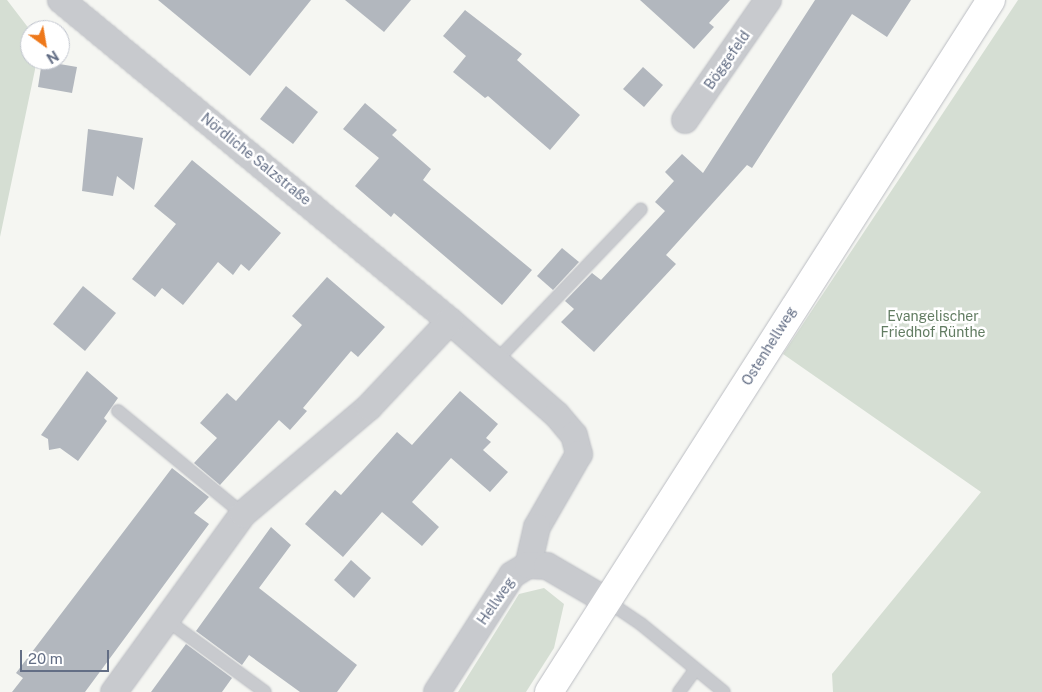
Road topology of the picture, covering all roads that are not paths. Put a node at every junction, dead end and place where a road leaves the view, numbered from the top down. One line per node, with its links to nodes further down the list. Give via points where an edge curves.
1 (61, 0): 6 (street, Nördliche Salzstraße)
2 (768, 0): 4 (street, Böggefeld)
3 (991, 0): 11 (main road, Ostenhellweg)
4 (685, 120)
5 (641, 209): 7 (lane)
6 (450, 322): 7 (street, Nördliche Salzstraße); 9 (street, via 369,407)
7 (495, 362): 10 (street, Nördliche Salzstraße, via 557,415 574,435 579,454 536,527)
8 (118, 410): 9 (lane)
9 (243, 514): 12 (street)
10 (528, 565): 11 (street, via 547,566); 16 (street, Hellweg, via 512,575)
11 (607, 601): 13 (lane, via 641,624); 17 (main road, Ostenhellweg)
12 (168, 621): 14 (street); 15 (lane)
13 (695, 670): 18 (lane); 19 (lane)
14 (114, 692)
15 (265, 692)
16 (436, 692)
17 (549, 692)
18 (679, 692)
19 (724, 692)

